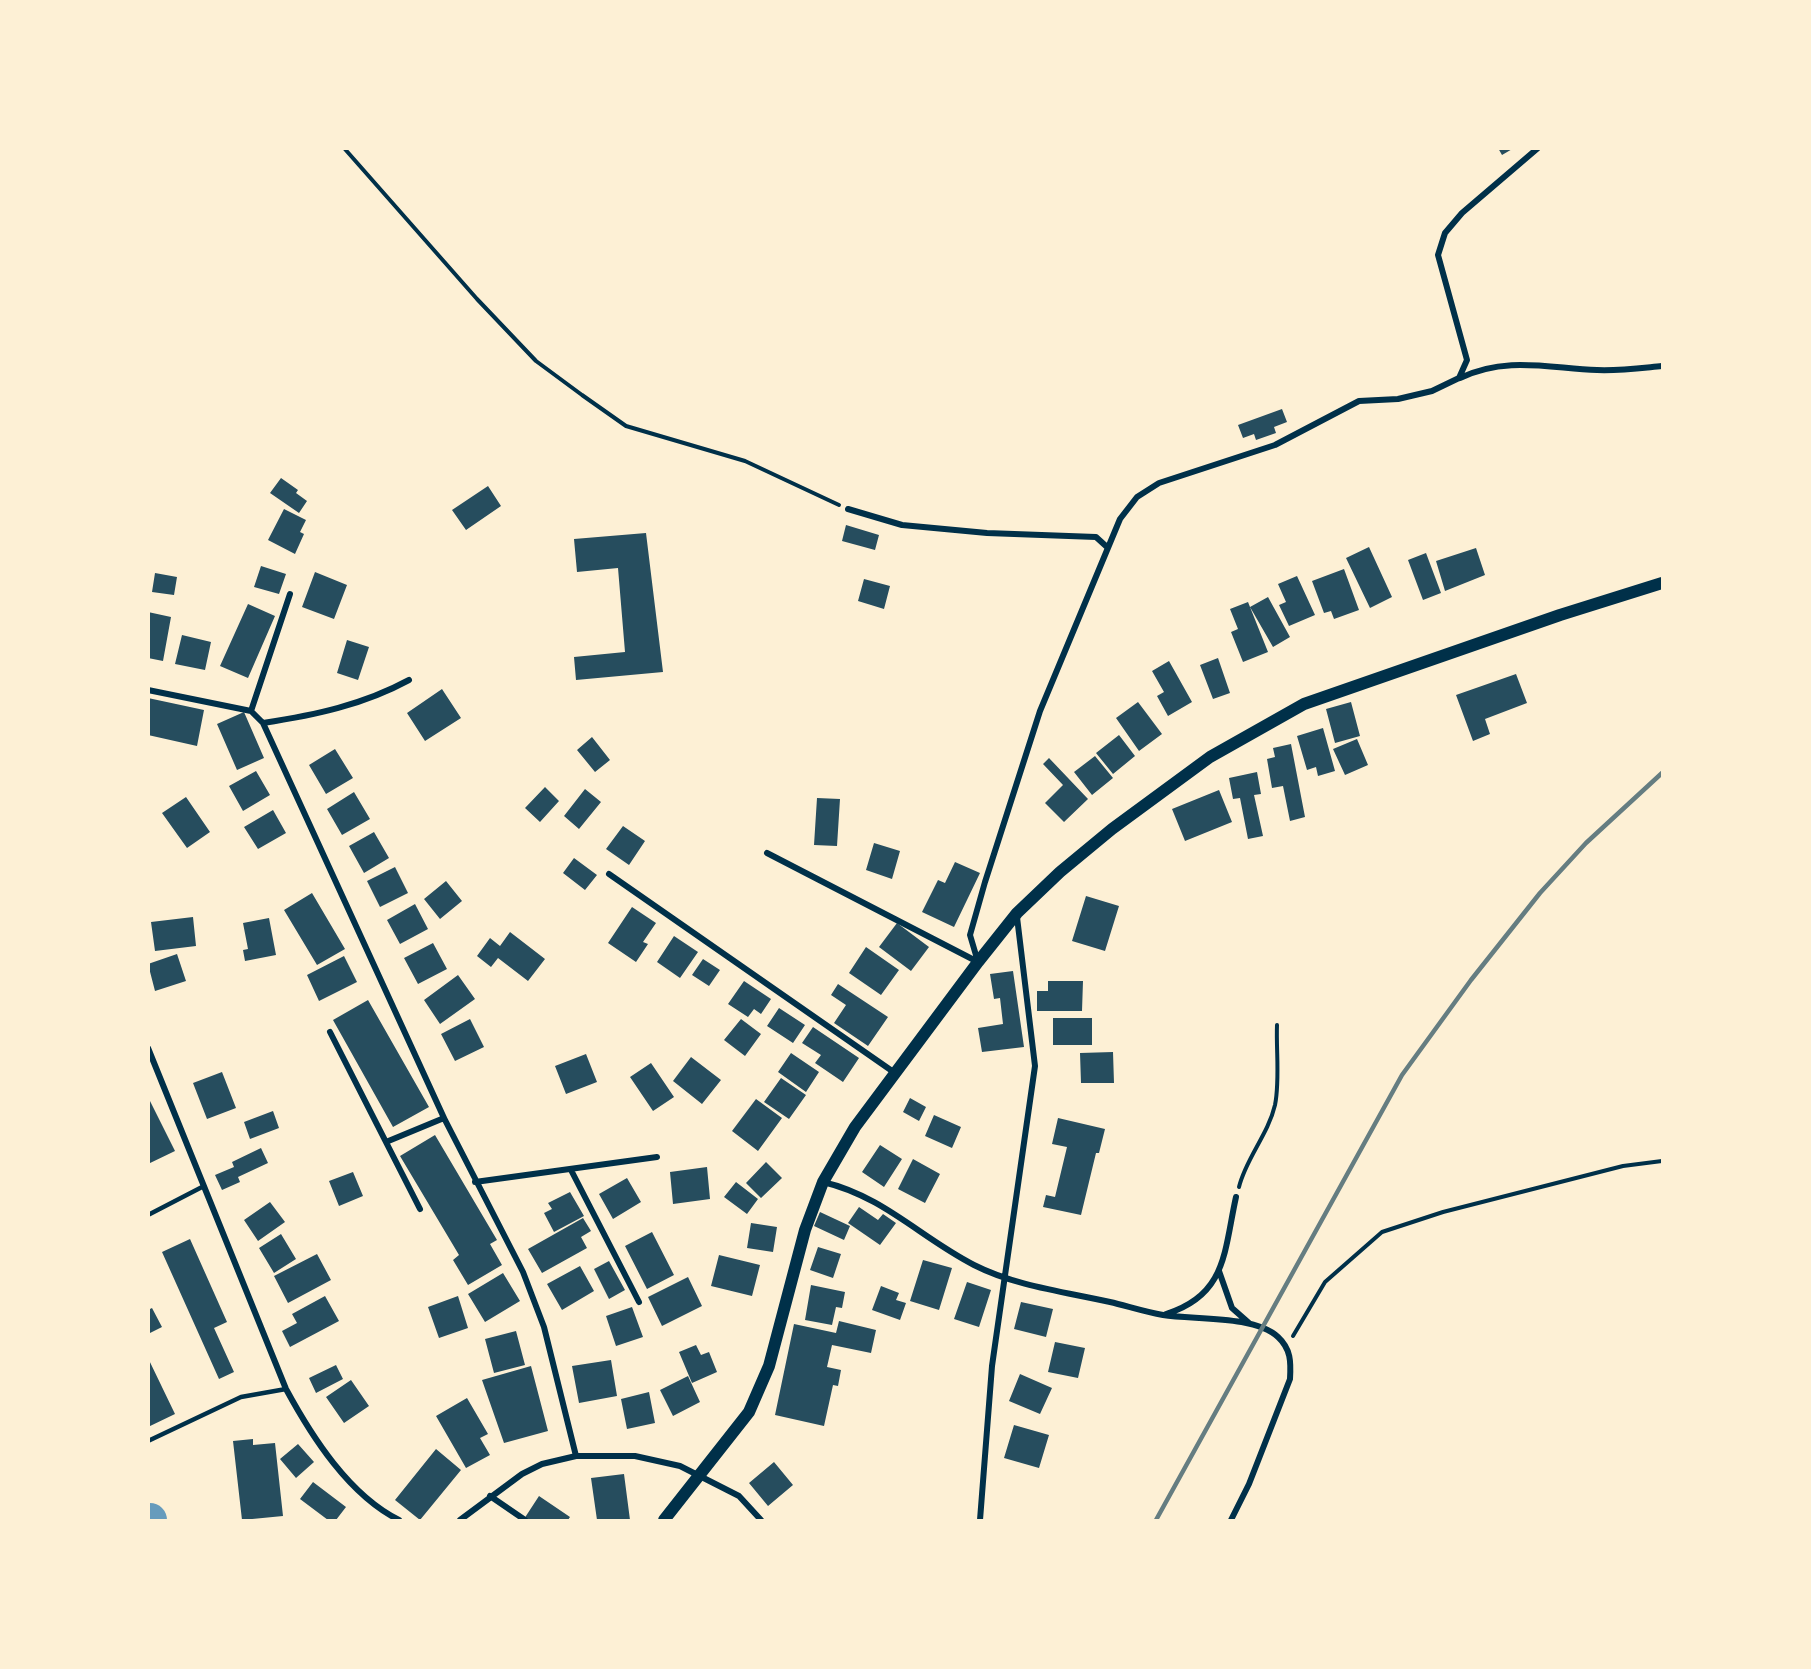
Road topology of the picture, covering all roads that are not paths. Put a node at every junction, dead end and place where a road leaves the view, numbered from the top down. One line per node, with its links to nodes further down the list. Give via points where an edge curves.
1 (1538, 148): 3 (street, via 1462,213 1445,233 1438,255 1467,360)
2 (1662, 366): 3 (street, via 1599,370 1522,364 1482,367)
3 (1459, 378): 5 (street, via 1432,391 1398,399 1359,401 1275,445 1160,483 1137,497 1120,519)
4 (848, 509): 5 (street, via 903,525 1096,537)
5 (1107, 547): 15 (street, via 1040,711 985,882 970,935)
6 (1662, 583): 14 (main road, via 1304,704 1210,757 1161,792 1060,872)
7 (290, 594): 10 (street)
8 (409, 680): 11 (street, via 340,709)
9 (148, 690): 10 (street)
10 (251, 711): 11 (street)
11 (263, 723): 19 (street)
12 (767, 853): 15 (street)
13 (609, 874): 18 (street)
14 (1017, 914): 15 (main road); 30 (street, via 1035,1066)
15 (978, 962): 18 (main road)
16 (330, 1032): 20 (street)
17 (149, 1049): 25 (street)
18 (895, 1072): 24 (main road, via 855,1127)
19 (444, 1118): 20 (street); 23 (street)
20 (386, 1142): 27 (street)
21 (657, 1157): 22 (street)
22 (571, 1170): 23 (street); 31 (street)
23 (476, 1182): 36 (street, via 523,1272 544,1327)
24 (823, 1182): 30 (street, via 852,1189 877,1202 947,1250); 37 (main road, via 805,1230 769,1366 749,1412)
25 (204, 1186): 28 (lane); 34 (street)
26 (1236, 1197): 29 (street)
27 (420, 1209)
28 (148, 1215)
29 (1219, 1271): 32 (street, via 1207,1292 1195,1302); 33 (street, via 1232,1308)
30 (1004, 1278): 32 (street); 44 (street, via 992,1365)
31 (639, 1302)
32 (1163, 1315): 33 (street)
33 (1250, 1324): 45 (street, via 1277,1336 1291,1361 1285,1398)
34 (286, 1389): 35 (lane, via 241,1397); 39 (street, via 324,1450 362,1494)
35 (148, 1441)
36 (576, 1456): 37 (street, via 651,1458); 38 (street, via 542,1464)
37 (701, 1476): 42 (main road); 43 (street, via 739,1496)
38 (490, 1496): 40 (street); 41 (street)
39 (399, 1521)
40 (460, 1521)
41 (525, 1521)
42 (664, 1521)
43 (761, 1521)
44 (980, 1521)
45 (1231, 1521)

